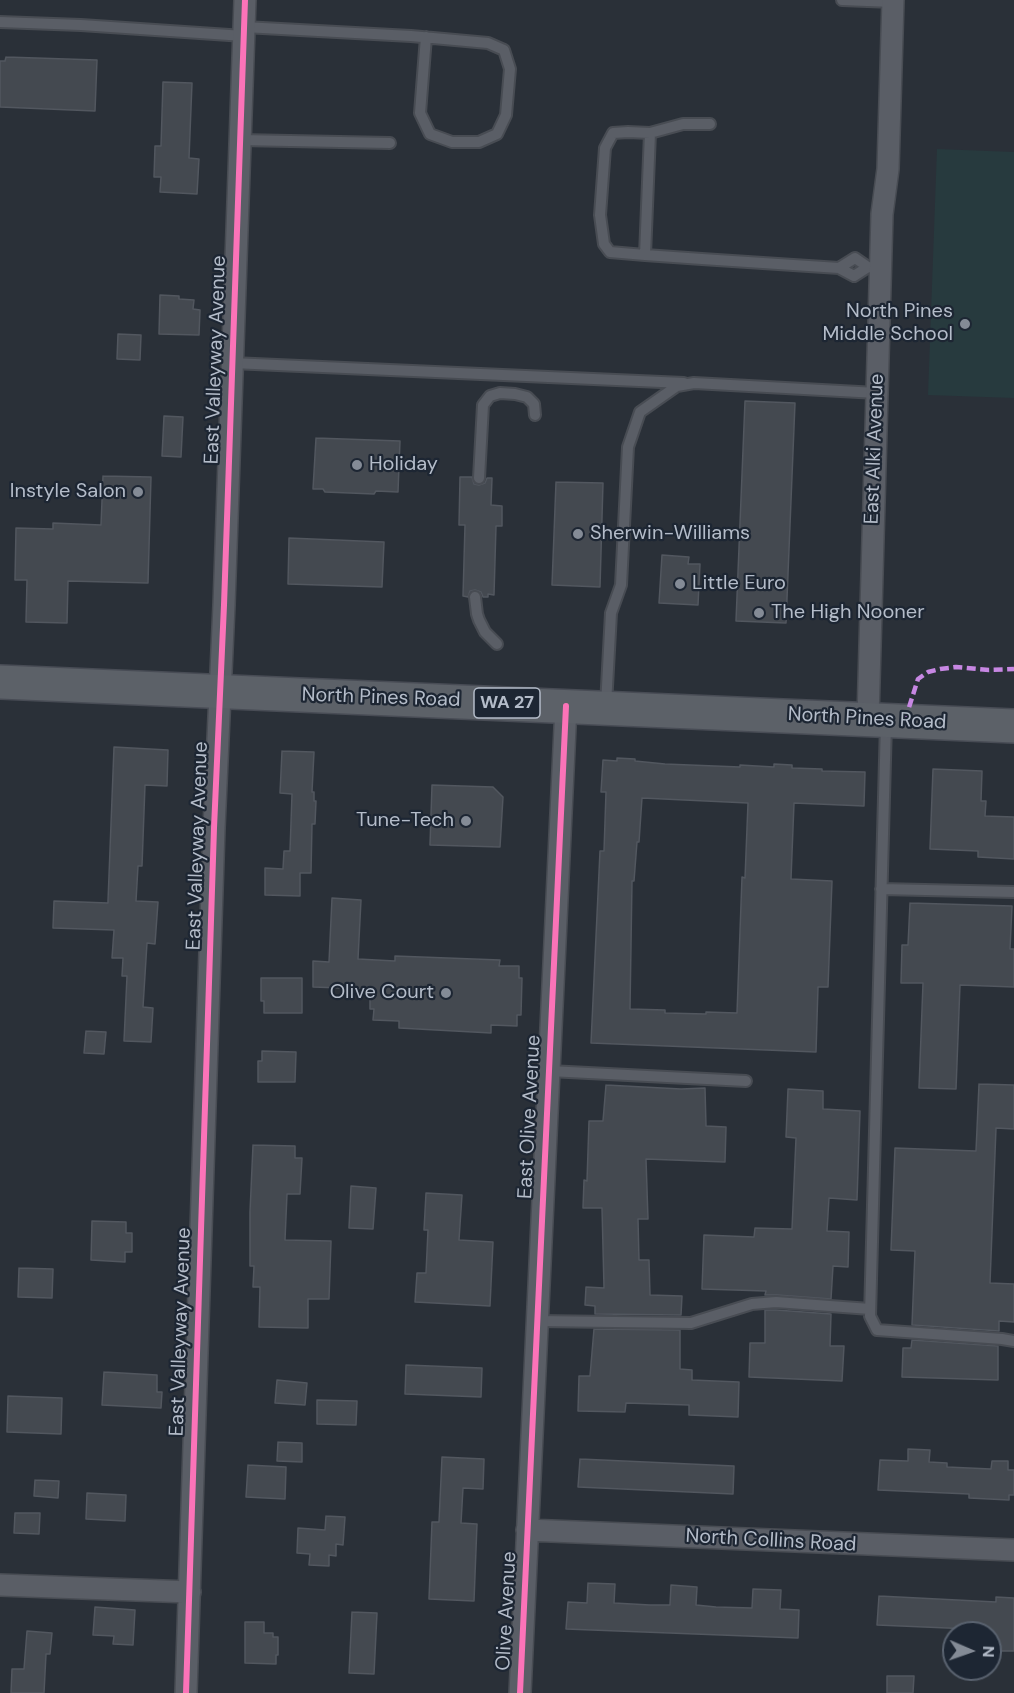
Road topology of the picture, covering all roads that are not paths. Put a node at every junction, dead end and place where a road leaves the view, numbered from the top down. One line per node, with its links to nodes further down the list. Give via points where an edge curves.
1 (245, 0): 5 (street, East Valleyway Avenue)
2 (842, 0): 3 (lane)
3 (893, 1): 12 (street, East Alki Avenue, via 888,169)
4 (0, 22): 5 (lane)
5 (244, 32): 6 (lane); 9 (street, East Valleyway Avenue)
6 (426, 37): 6 (lane, via 488,44 504,50 510,69 506,115 497,134 479,142 452,142 430,134 420,113)
7 (710, 124): 8 (lane, via 683,124)
8 (650, 133): 11 (lane); 11 (lane, via 613,133 605,148 600,215 604,244 610,252)
9 (240, 140): 10 (lane); 13 (street, East Valleyway Avenue)
10 (390, 143)
11 (645, 255): 12 (lane, via 839,268 855,258)
12 (874, 268): 15 (street, East Alki Avenue)
13 (232, 363): 14 (lane); 21 (street, East Valleyway Avenue)
14 (694, 383): 15 (lane); 23 (lane, via 677,386 640,412 628,447 621,585 611,613)
15 (877, 393): 24 (street, East Alki Avenue)
16 (535, 415): 17 (lane, via 534,404 527,397 500,393 490,396 483,405)
17 (479, 478)
18 (475, 597): 19 (lane, via 479,620)
19 (497, 644)
20 (0, 682): 21 (main road, North Pines Road / WA 27)
21 (220, 692): 22 (main road, North Pines Road / WA 27); 36 (street, East Valleyway Avenue)
22 (566, 706): 23 (main road, North Pines Road / WA 27); 28 (street, East Olive Avenue)
23 (606, 708): 24 (main road, North Pines Road / WA 27)
24 (877, 719): 25 (main road, North Pines Road / WA 27); 26 (lane)
25 (1014, 726)
26 (881, 889): 27 (lane); 30 (lane)
27 (1014, 892)
28 (549, 1071): 29 (lane); 31 (street, East Olive Avenue)
29 (746, 1081)
30 (870, 1309): 31 (lane, via 776,1302 752,1304 690,1323); 32 (lane, via 878,1330)
31 (537, 1321): 33 (street, East Olive Avenue)
32 (1014, 1341)
33 (527, 1530): 34 (street, North Collins Road); 38 (street, Olive Avenue)
34 (1014, 1550)
35 (0, 1585): 36 (street)
36 (190, 1592): 37 (street, East Valleyway Avenue)
37 (186, 1693)
38 (520, 1693)

